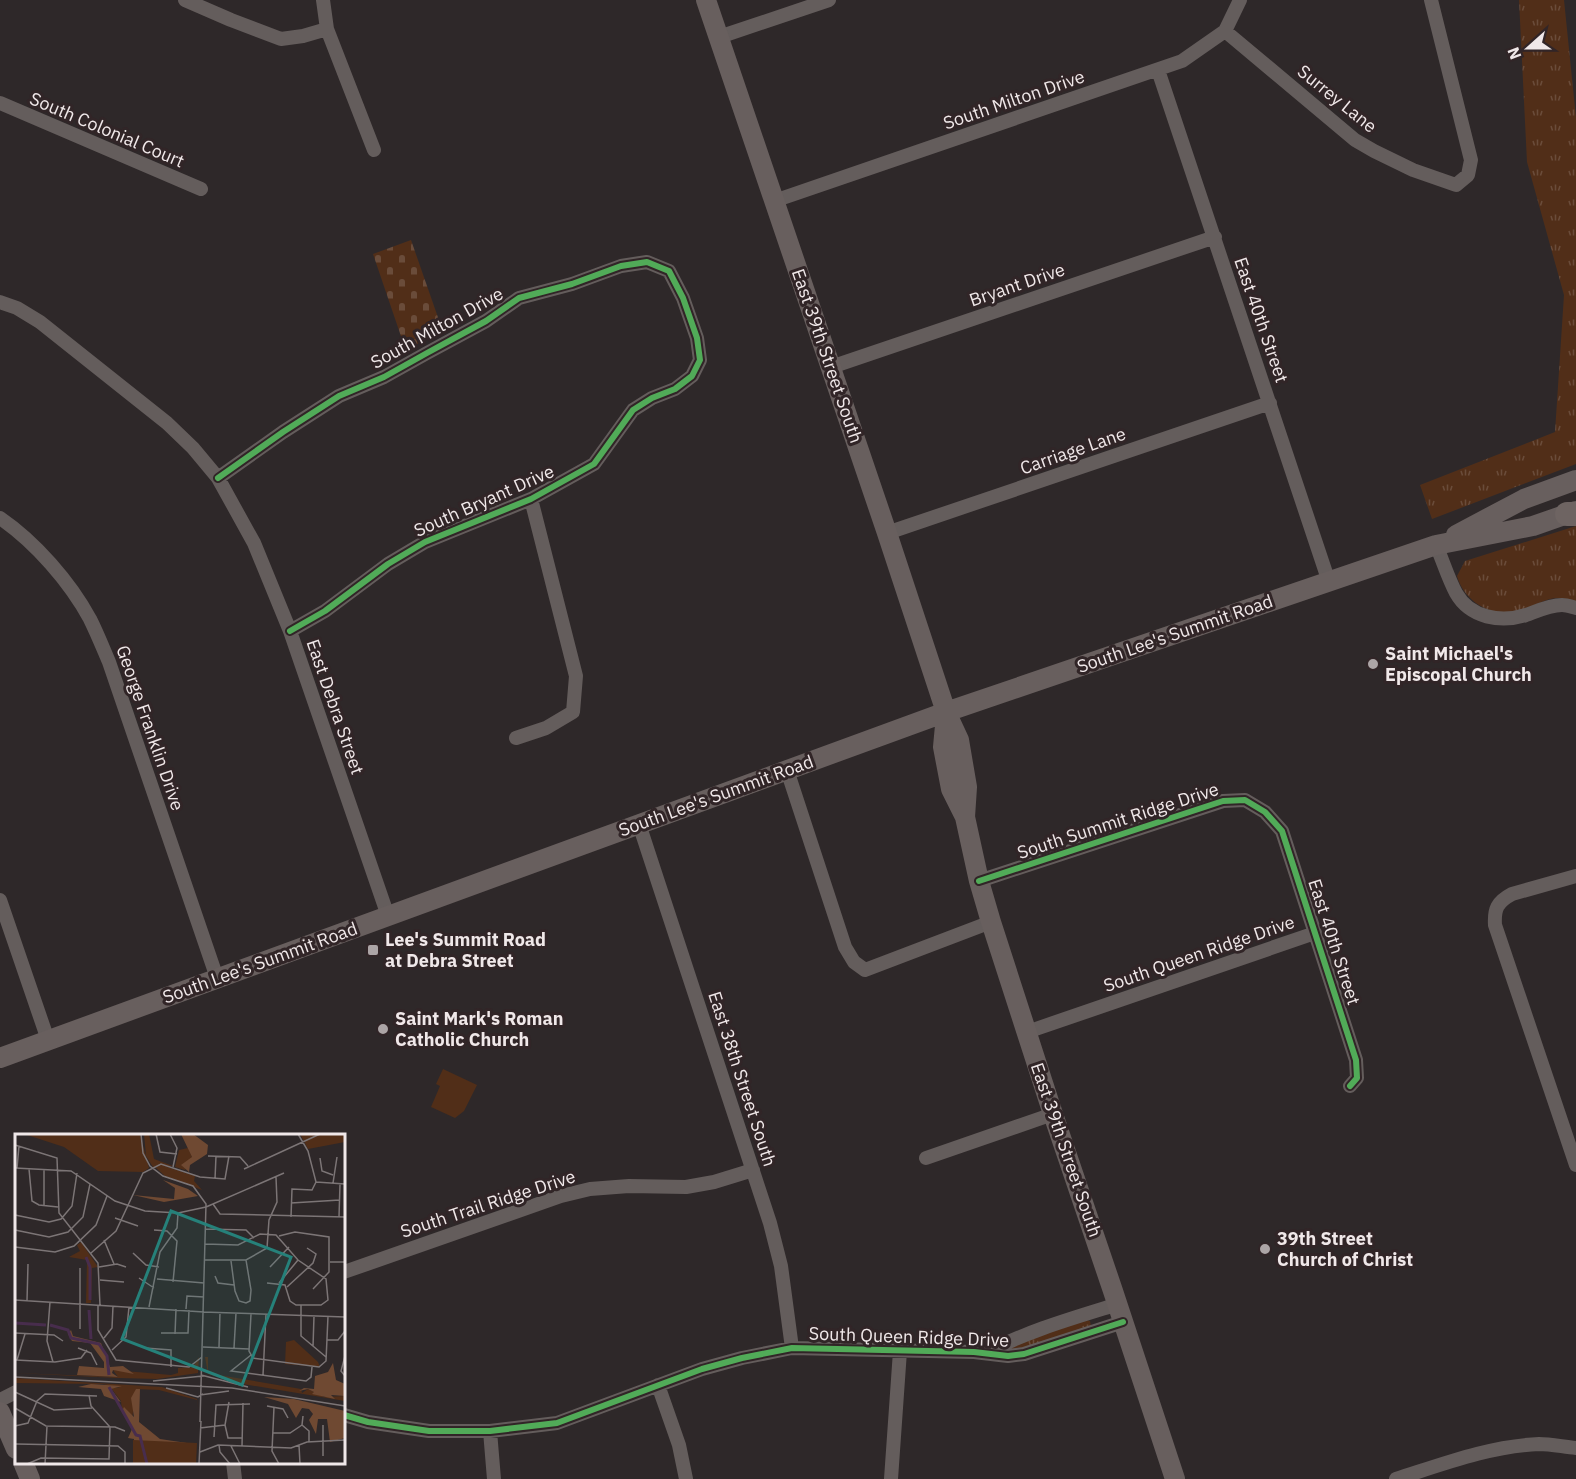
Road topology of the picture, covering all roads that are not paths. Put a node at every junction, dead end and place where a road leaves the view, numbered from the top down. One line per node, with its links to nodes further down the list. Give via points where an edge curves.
1 (185, 0): 7 (street, via 281,39)
2 (323, 0): 7 (street)
3 (706, 0): 9 (main road, East 39th Street South)
4 (829, 0): 9 (street)
5 (1240, 0): 8 (street, South Milton Drive)
6 (1431, 0): 8 (street, Surrey Lane, via 1472,160 1468,175 1456,185 1413,170 1355,140)
7 (327, 29): 12 (street)
8 (1225, 31): 10 (street, South Milton Drive, via 1182,61)
9 (719, 38): 14 (main road, East 39th Street South)
10 (1158, 70): 14 (street, South Milton Drive); 15 (street, East 40th Street)
11 (0, 103): 13 (street, South Colonial Court)
12 (374, 150)
13 (201, 189)
14 (774, 201): 18 (main road, East 39th Street South)
15 (1215, 237): 18 (street, Bryant Drive); 19 (street, East 40th Street)
16 (0, 302): 20 (street, East Debra Street, via 40,322 167,423)
17 (700, 360): 20 (street, South Milton Drive, via 697,338 669,271 647,262 621,266 519,298 486,321 384,377 339,396); 22 (street, South Bryant Drive, via 692,376 675,389 633,410 594,464)
18 (831, 367): 25 (main road, East 39th Street South)
19 (1270, 403): 25 (street, Carriage Lane); 27 (street, East 40th Street)
20 (218, 478): 29 (street, East Debra Street, via 254,543)
21 (1576, 480): 26 (main road, South Lee's Summit Road, via 1524,499)
22 (531, 499): 29 (street, South Bryant Drive, via 425,542); 31 (street, via 576,676 573,712 546,728)
23 (1573, 513): 26 (main road, South Lee's Summit Road, via 1533,526)
24 (0, 518): 41 (street, George Franklin Drive, via 31,543 90,618 110,662)
25 (887, 533): 30 (main road, East 39th Street South)
26 (1437, 545): 27 (main road, South Lee's Summit Road); 28 (street, via 1457,594 1479,614 1506,619 1563,604)
27 (1329, 582): 30 (main road, South Lee's Summit Road)
28 (1576, 608)
29 (290, 631): 38 (street, East Debra Street)
30 (946, 712): 32 (main road, South Lee's Summit Road); 36 (main road, East 39th Street South, via 959,740 967,787 965,817)
31 (516, 738)
32 (787, 770): 34 (main road, South Lee's Summit Road); 39 (street, via 845,947 854,962 865,970)
33 (1265, 812): 36 (street, South Summit Ridge Drive, via 1245,800 1223,801); 40 (street, East 40th Street, via 1282,831)
34 (639, 824): 38 (main road, South Lee's Summit Road); 49 (street, East 38th Street South)
35 (1576, 876): 48 (street, via 1512,894 1494,911 1495,925)
36 (979, 881): 39 (main road, East 39th Street South)
37 (0, 900): 43 (street)
38 (388, 916): 41 (main road, South Lee's Summit Road)
39 (991, 922): 42 (main road, East 39th Street South)
40 (1315, 933): 42 (street, South Queen Ridge Drive); 45 (street, East 40th Street, via 1356,1060 1357,1078)
41 (217, 978): 43 (main road, South Lee's Summit Road)
42 (1026, 1032): 46 (main road, East 39th Street South)
43 (48, 1040): 44 (main road, South Lee's Summit Road)
44 (0, 1058)
45 (1350, 1086)
46 (1053, 1114): 47 (street); 51 (main road, East 39th Street South)
47 (926, 1158)
48 (1576, 1165)
49 (753, 1170): 50 (street, South Trail Ridge Drive, via 686,1187 629,1186 561,1196); 52 (street, East 38th Street South, via 781,1266)
50 (345, 1272)
51 (1120, 1313): 53 (street, South Queen Ridge Drive, via 1066,1320 986,1353); 69 (main road, East 39th Street South)
52 (792, 1348): 53 (street, South Queen Ridge Drive); 54 (street, South Queen Ridge Drive, via 702,1369)
53 (900, 1351): 68 (street)
54 (658, 1385): 59 (street, South Queen Ridge Drive, via 557,1423); 67 (street)
55 (15, 1392): 56 (street)
56 (0, 1400)
57 (0, 1413): 60 (main road)
58 (345, 1415): 59 (street, South Queen Ridge Drive, via 429,1431)
59 (490, 1431): 66 (street)
60 (15, 1447)
61 (1576, 1448): 70 (street, via 1541,1444 1509,1447)
62 (24, 1464): 64 (main road)
63 (233, 1464): 65 (street)
64 (30, 1479)
65 (235, 1479)
66 (494, 1479)
67 (686, 1479)
68 (891, 1479)
69 (1175, 1479)
70 (1396, 1479)

